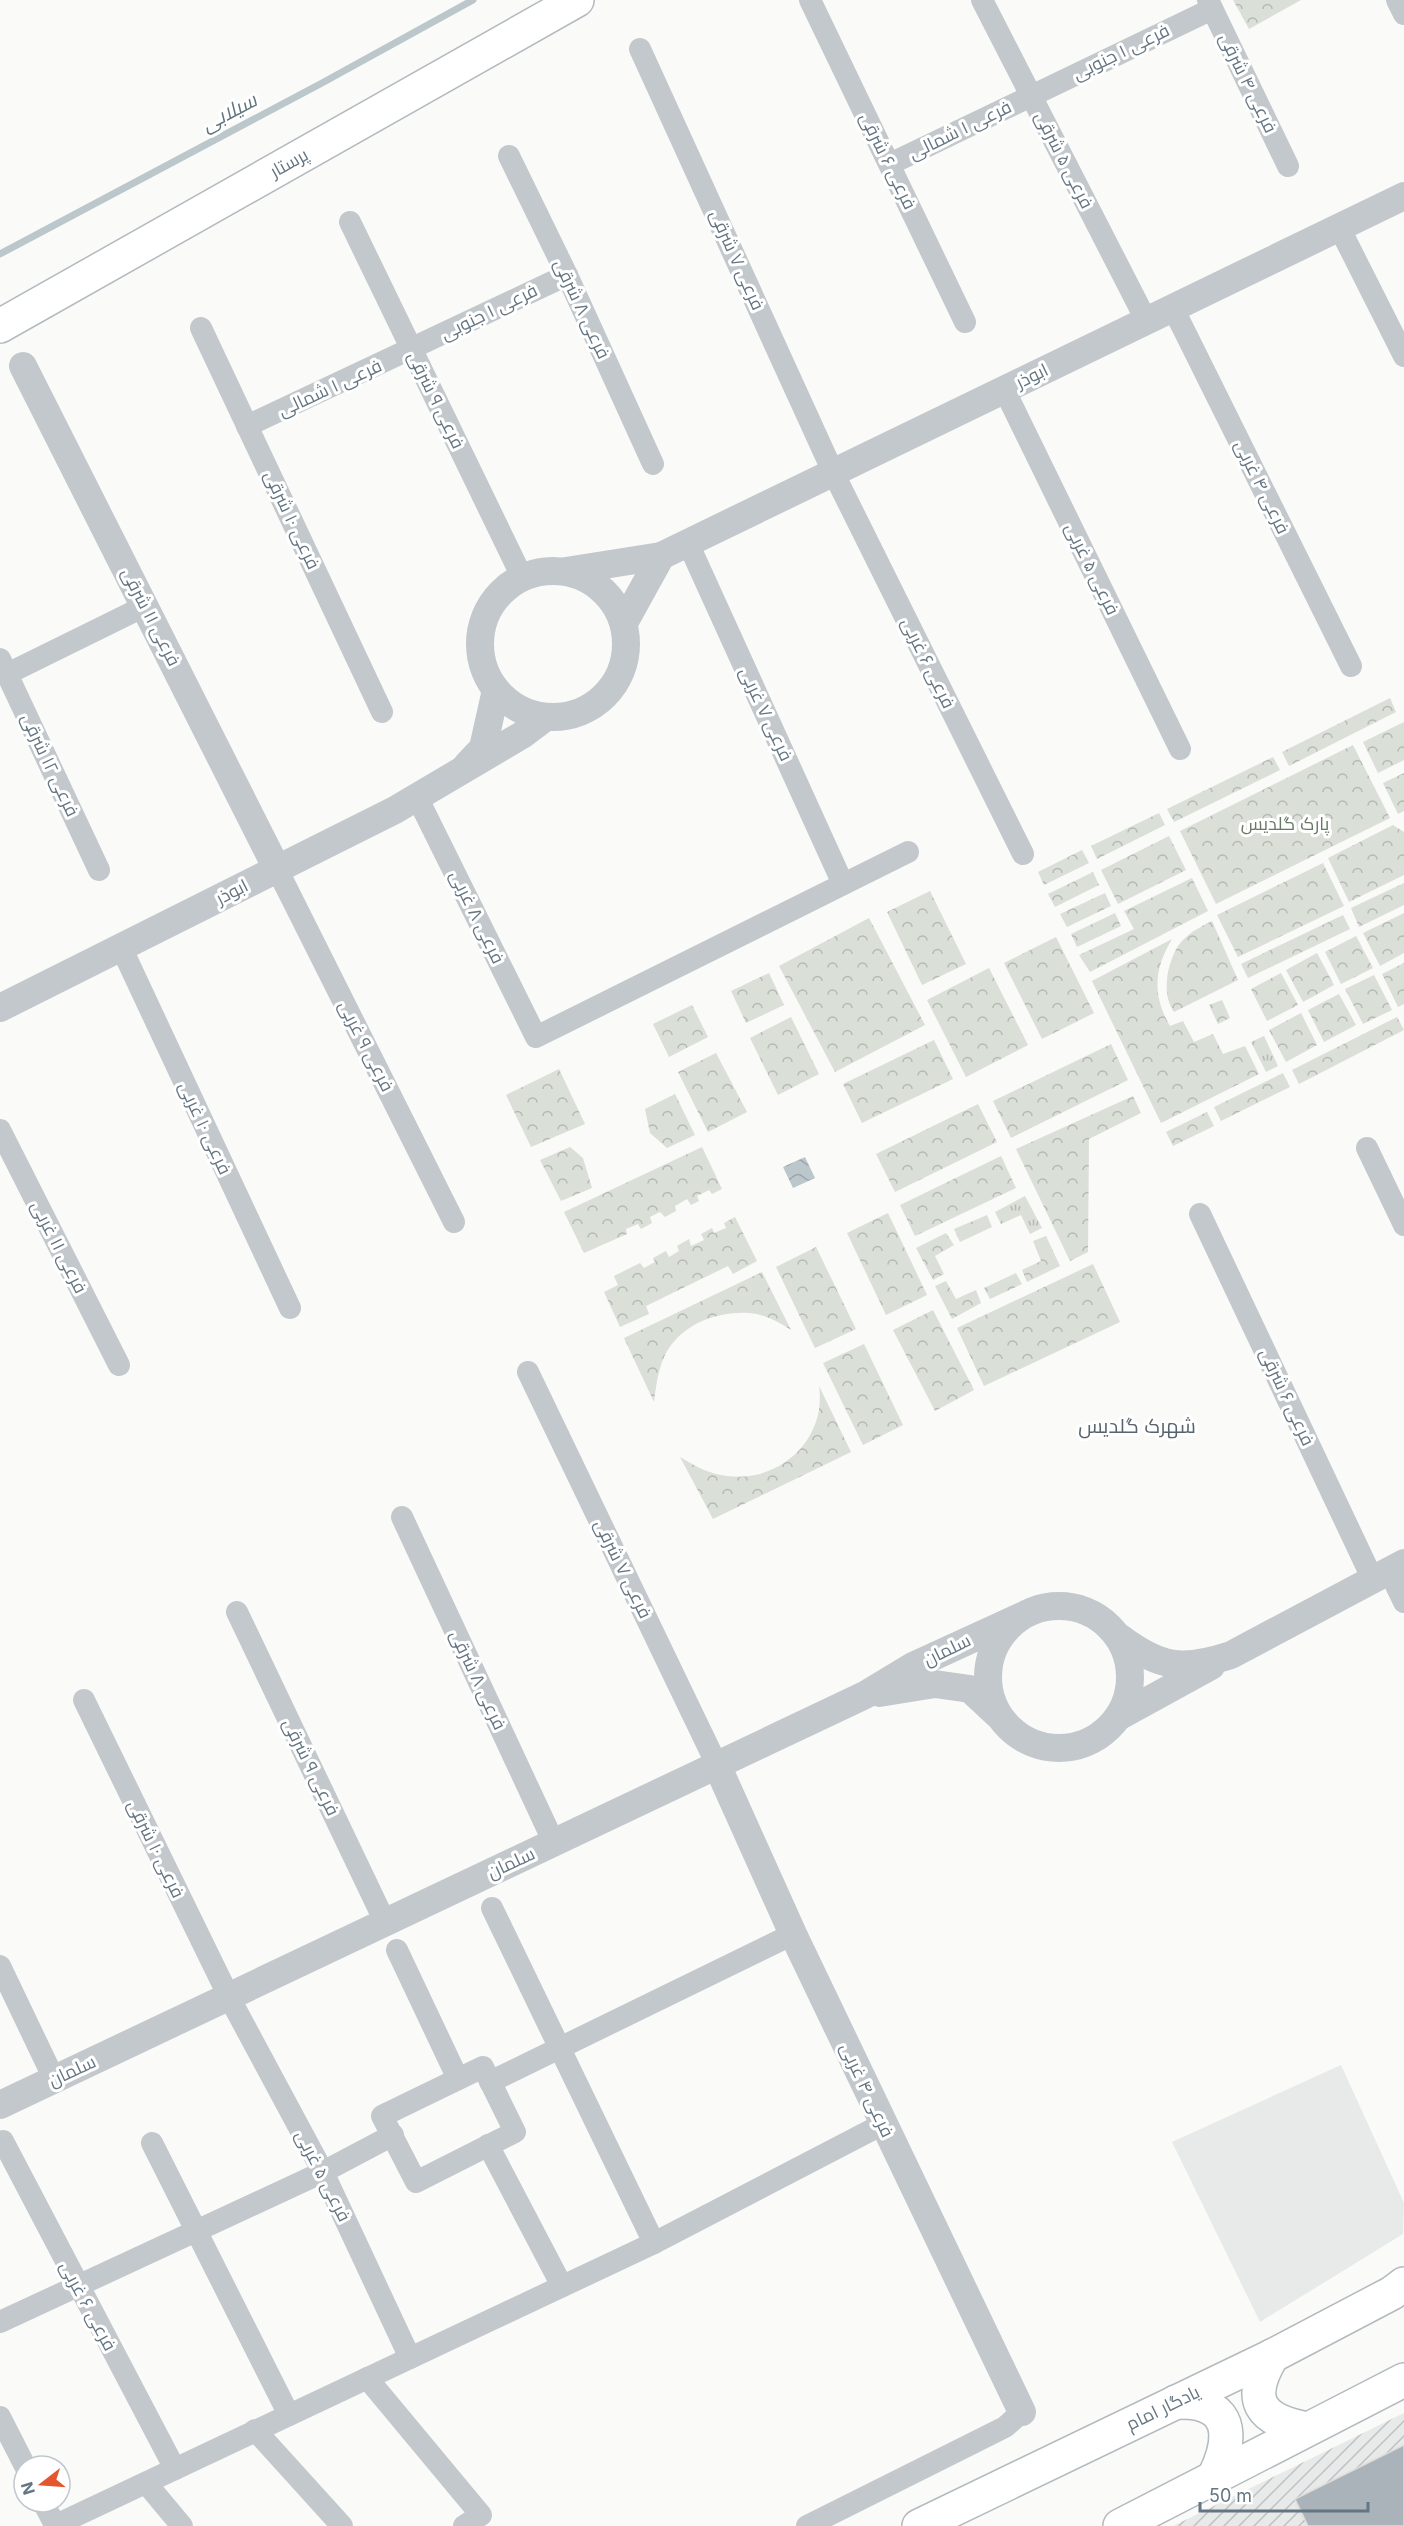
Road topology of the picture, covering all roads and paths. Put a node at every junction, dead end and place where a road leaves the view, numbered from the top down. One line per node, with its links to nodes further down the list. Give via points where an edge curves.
1 (578, 0): 19 (main road, پرستار)
2 (810, 0): 10 (street, فرعی ۶ شرقی)
3 (982, 0): 8 (street, فرعی ۵ شرقی)
4 (1397, 0): 6 (street)
5 (1210, 4): 8 (street, فرعی ۱ جنوبی); 11 (street, فرعی ۴ شرقی)
6 (1404, 14)
7 (640, 48): 27 (street, فرعی ۷ شرقی)
8 (1030, 96): 10 (street, فرعی ۱ شمالی); 17 (street, فرعی ۵ شرقی)
9 (509, 156): 15 (street, فرعی ۸ شرقی)
10 (890, 164): 18 (street, فرعی ۶ شرقی)
11 (1288, 166)
12 (1404, 196): 14 (street, ابوذر)
13 (350, 222): 21 (street, فرعی ۹ شرقی)
14 (1339, 227): 16 (street, ابوذر); 22 (street)
15 (567, 275): 21 (street, فرعی ۱ جنوبی); 26 (street, فرعی ۸ شرقی)
16 (1173, 308): 17 (street, ابوذر); 34 (street, فرعی ۴ غربی)
17 (1146, 320): 24 (street, ابوذر)
18 (965, 322)
19 (0, 326)
20 (201, 328): 25 (street, فرعی ۱۰ شرقی)
21 (412, 350): 25 (street, فرعی ۱ شمالی); 31 (street, فرعی ۹ شرقی)
22 (1404, 356)
23 (23, 366): 32 (street, فرعی ۱۱ شرقی)
24 (1004, 389): 27 (street, ابوذر); 39 (street, فرعی ۵ غربی)
25 (247, 426): 37 (street, فرعی ۱۰ شرقی)
26 (653, 464)
27 (833, 472): 28 (street, ابوذر); 43 (street, فرعی ۶ غربی)
28 (688, 543): 29 (street, ابوذر); 46 (street, فرعی ۷ غربی)
29 (661, 556): 30 (street, ابوذر); 33 (street)
30 (566, 571): 31 (street); 33 (street, via 602,589)
31 (522, 577): 36 (street, via 504,589 490,606 482,627 480,649 485,671)
32 (145, 606): 35 (street); 44 (street, فرعی ۱۱ شرقی)
33 (624, 623): 38 (street, via 627,647 622,670 610,691 592,706 570,716)
34 (1351, 666)
35 (3, 667): 45 (street, فرعی ۱۲ شرقی)
36 (496, 690): 38 (street, via 511,704); 40 (street, via 483,748)
37 (382, 712)
38 (546, 717): 40 (street)
39 (1180, 749)
40 (462, 771): 41 (street, ابوذر)
41 (417, 797): 44 (street, ابوذر); 46 (street, فرعی ۸ غربی, via 536,1037)
42 (908, 852): 46 (street)
43 (1023, 854)
44 (277, 869): 47 (street, ابوذر); 52 (street, فرعی ۹ غربی)
45 (99, 870)
46 (843, 884)
47 (121, 947): 48 (street, ابوذر); 54 (street, فرعی ۱۰ غربی)
48 (0, 1008)
49 (0, 1130): 55 (street, فرعی ۱۱ غربی)
50 (1367, 1148): 53 (street)
51 (1200, 1214): 58 (street, فرعی ۶ شرقی)
52 (454, 1222)
53 (1404, 1225)
54 (290, 1308)
55 (118, 1365)
56 (528, 1372): 68 (street, فرعی ۷ شرقی)
57 (402, 1517): 69 (street, فرعی ۸ شرقی)
58 (1389, 1571): 59 (street, فرعی ۶ شرقی); 63 (street)
59 (1404, 1602)
60 (237, 1612): 71 (street, فرعی ۹ شرقی)
61 (1020, 1617): 62 (street, via 1040,1607 1074,1607 1104,1621); 64 (street, سلمان, via 913,1666); 66 (street, via 1003,1632 992,1651 987,1673 990,1696)
62 (1119, 1637): 63 (street, via 1143,1655 1172,1665 1202,1664); 67 (street, via 1131,1677 1128,1698)
63 (1231, 1655): 67 (street)
64 (865, 1695): 66 (street, via 935,1684 970,1689); 68 (street, سلمان)
65 (84, 1700): 75 (street, فرعی ۱۰ شرقی)
66 (999, 1716): 67 (street, via 1015,1733 1036,1744 1059,1749 1082,1745 1102,1734)
67 (1118, 1717)
68 (717, 1765): 69 (street, سلمان); 72 (street, فرعی ۴ غربی)
69 (554, 1843): 71 (street, سلمان)
70 (492, 1908): 76 (street)
71 (386, 1922): 75 (street, سلمان)
72 (793, 1934): 76 (street); 81 (street, فرعی ۴ غربی)
73 (397, 1950): 78 (street)
74 (0, 1966): 77 (street)
75 (229, 1997): 77 (street, سلمان); 86 (street, فرعی ۵ غربی)
76 (558, 2048): 79 (street); 88 (street)
77 (54, 2079): 80 (street, سلمان)
78 (458, 2079): 79 (street, via 483,2067); 82 (street, via 382,2116)
79 (490, 2082): 85 (street, via 515,2132)
80 (0, 2105)
81 (883, 2124): 88 (street); 98 (street, فرعی ۴ غربی)
82 (393, 2135): 85 (street, via 416,2182); 86 (street)
83 (3, 2141): 90 (street, فرعی ۶ غربی)
84 (152, 2143): 87 (street)
85 (488, 2145): 91 (street)
86 (323, 2172): 87 (street); 94 (street, فرعی ۵ غربی)
87 (195, 2232): 90 (street); 99 (street)
88 (654, 2243): 91 (street)
89 (1404, 2284): 93 (main road, یادگار امام)
90 (78, 2286): 92 (street); 104 (street, فرعی ۶ غربی)
91 (562, 2286): 94 (street)
92 (0, 2322)
93 (1272, 2356): 97 (main road, یادگار امام); 102 (main road, via 1261,2375 1262,2408 1274,2420)
94 (410, 2358): 95 (street)
95 (367, 2378): 99 (street); 110 (street, via 481,2514)
96 (1404, 2380): 102 (main road)
97 (1176, 2402): 105 (main road, via 1200,2404 1217,2413 1226,2427 1227,2444); 112 (main road, یادگار امام)
98 (1022, 2412): 111 (street, via 1005,2427)
99 (289, 2415): 101 (street)
100 (0, 2417): 103 (street)
101 (255, 2430): 104 (street); 109 (street)
102 (1307, 2430): 105 (main road)
103 (19, 2454)
104 (175, 2469): 106 (street)
105 (1215, 2475): 113 (main road)
106 (146, 2483): 107 (street); 108 (street)
107 (55, 2526)
108 (182, 2526)
109 (342, 2526)
110 (464, 2526)
111 (807, 2526)
112 (919, 2526)
113 (1120, 2526)

